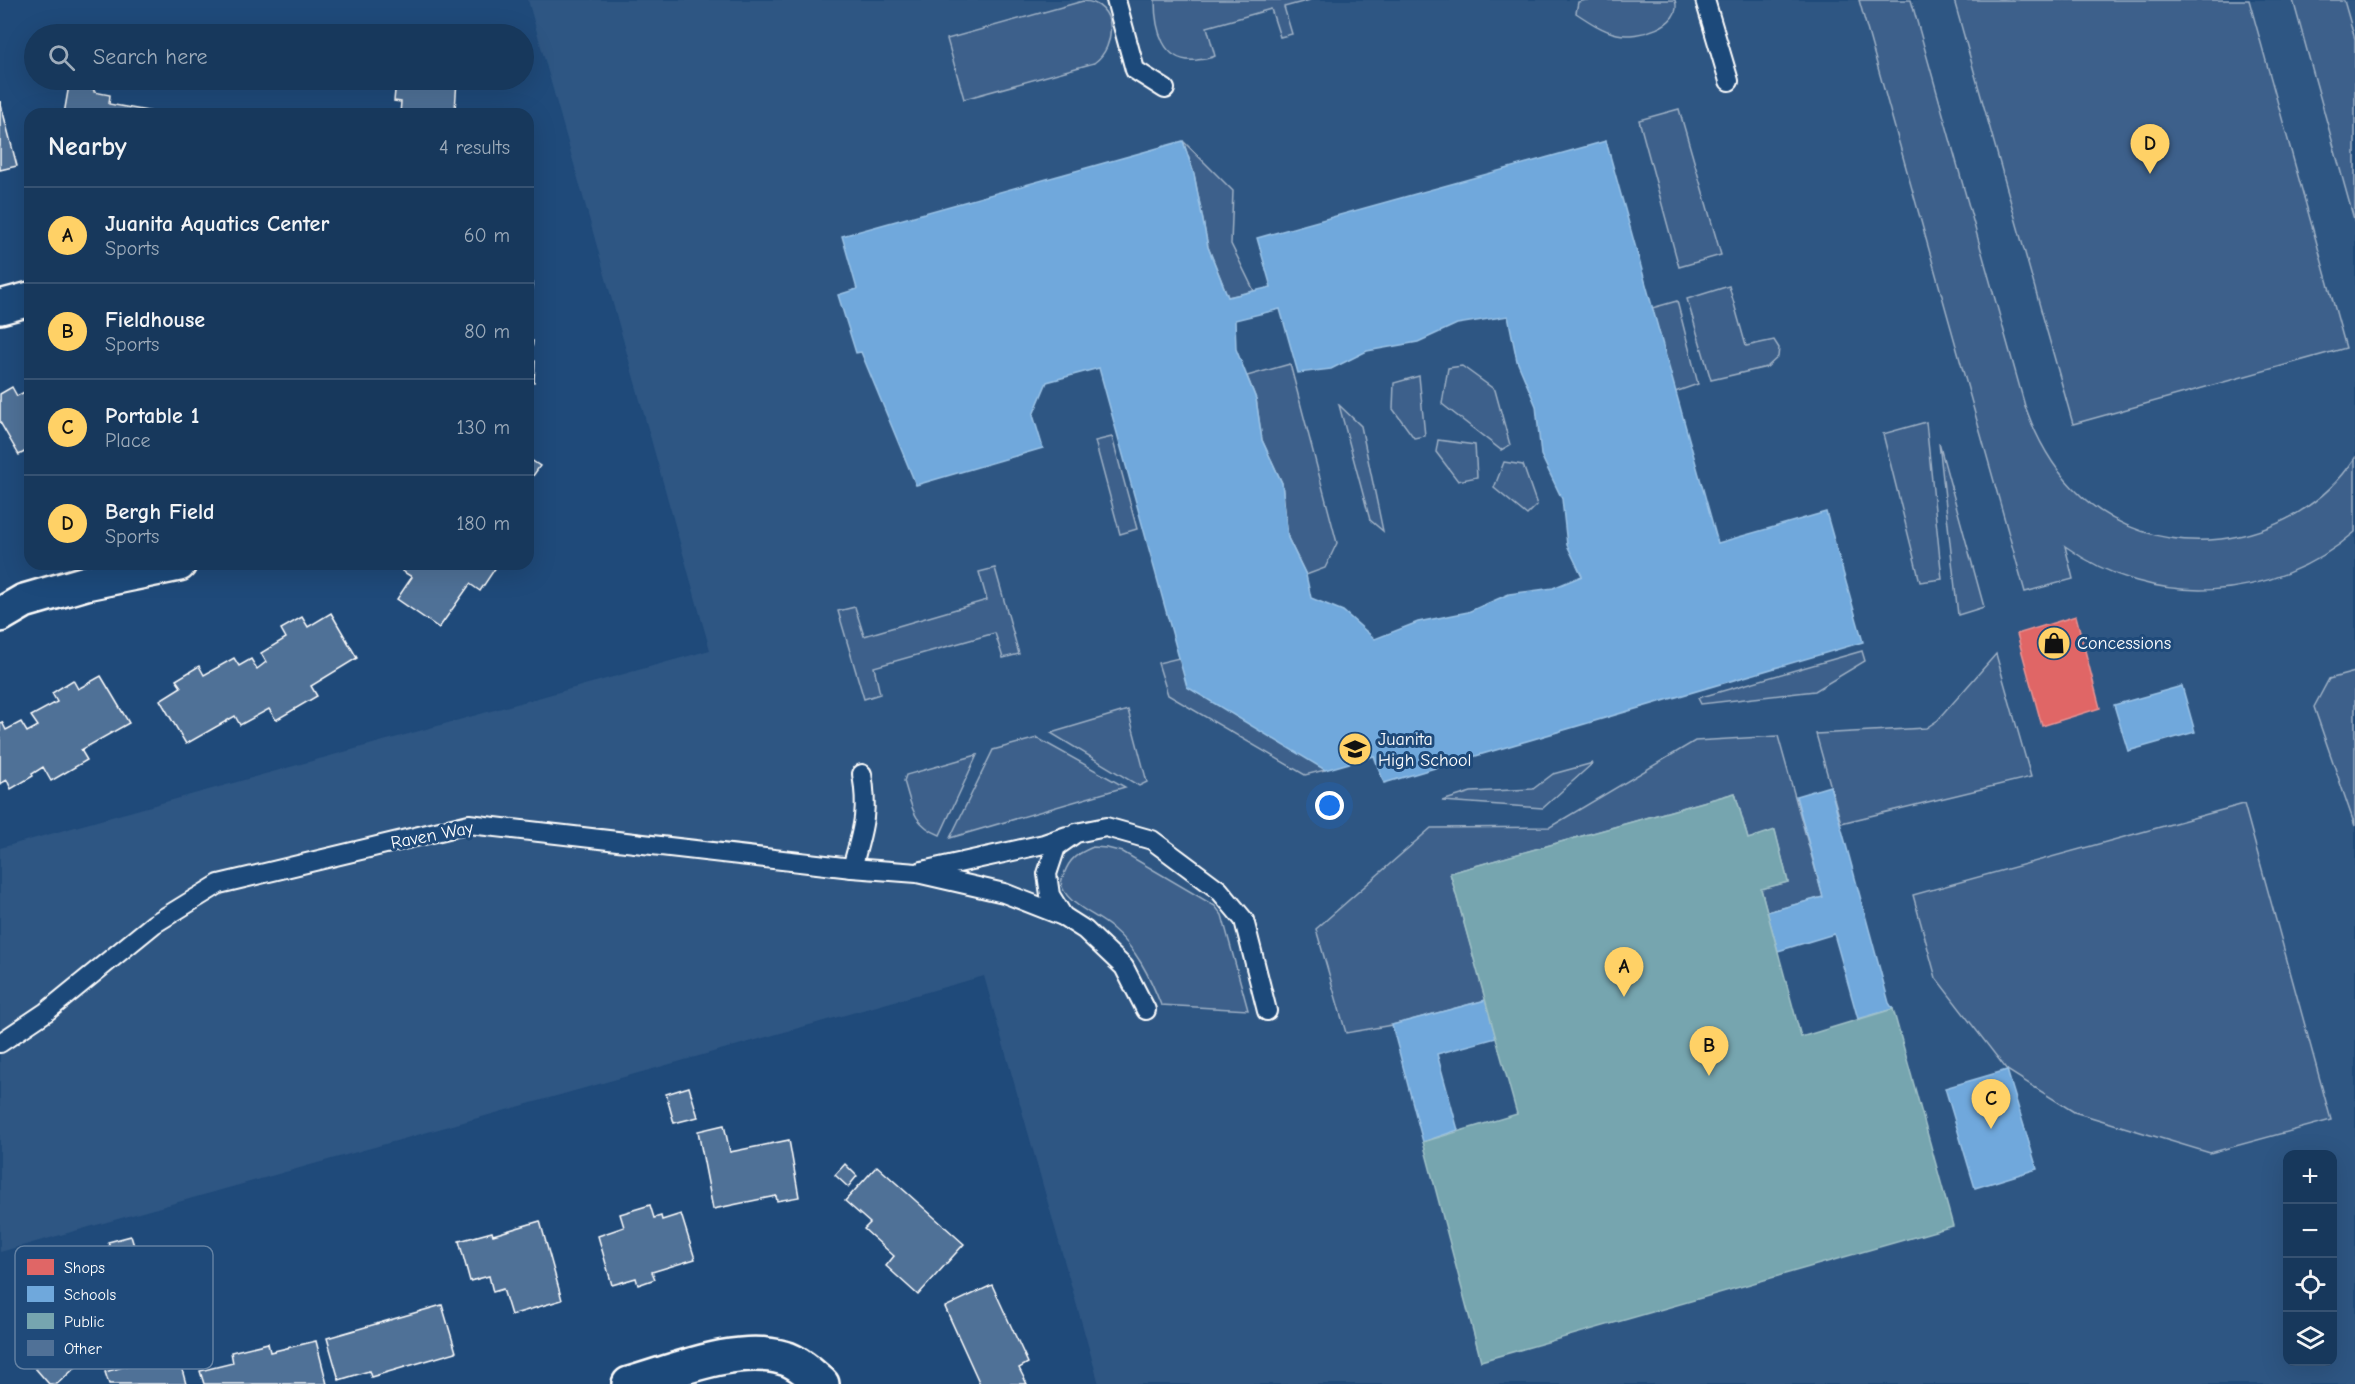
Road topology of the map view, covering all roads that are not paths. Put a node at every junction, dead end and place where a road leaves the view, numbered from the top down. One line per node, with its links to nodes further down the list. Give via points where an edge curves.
1 (1116, 0): 4 (lane, via 1135,70)
2 (1706, 0): 3 (lane)
3 (1729, 81)
4 (1165, 89)
5 (24, 301): 6 (street)
6 (0, 307)
7 (150, 570): 8 (street, via 24,601)
8 (0, 615)
9 (862, 774): 11 (lane, via 866,813)
10 (1076, 834): 12 (lane); 13 (lane, via 1056,848 1047,874 1050,895); 15 (lane, via 1106,827 1152,840 1219,890 1244,920)
11 (852, 868): 12 (lane, Raven Way); 16 (lane, Raven Way, via 469,824 219,884 154,924 46,1012)
12 (917, 873): 13 (lane, via 1004,893)
13 (1063, 916): 14 (lane, via 1085,930 1124,967)
14 (1146, 1010)
15 (1267, 1011)
16 (0, 1043)
17 (819, 1381): 18 (street, via 786,1358 753,1352)
18 (629, 1384)

